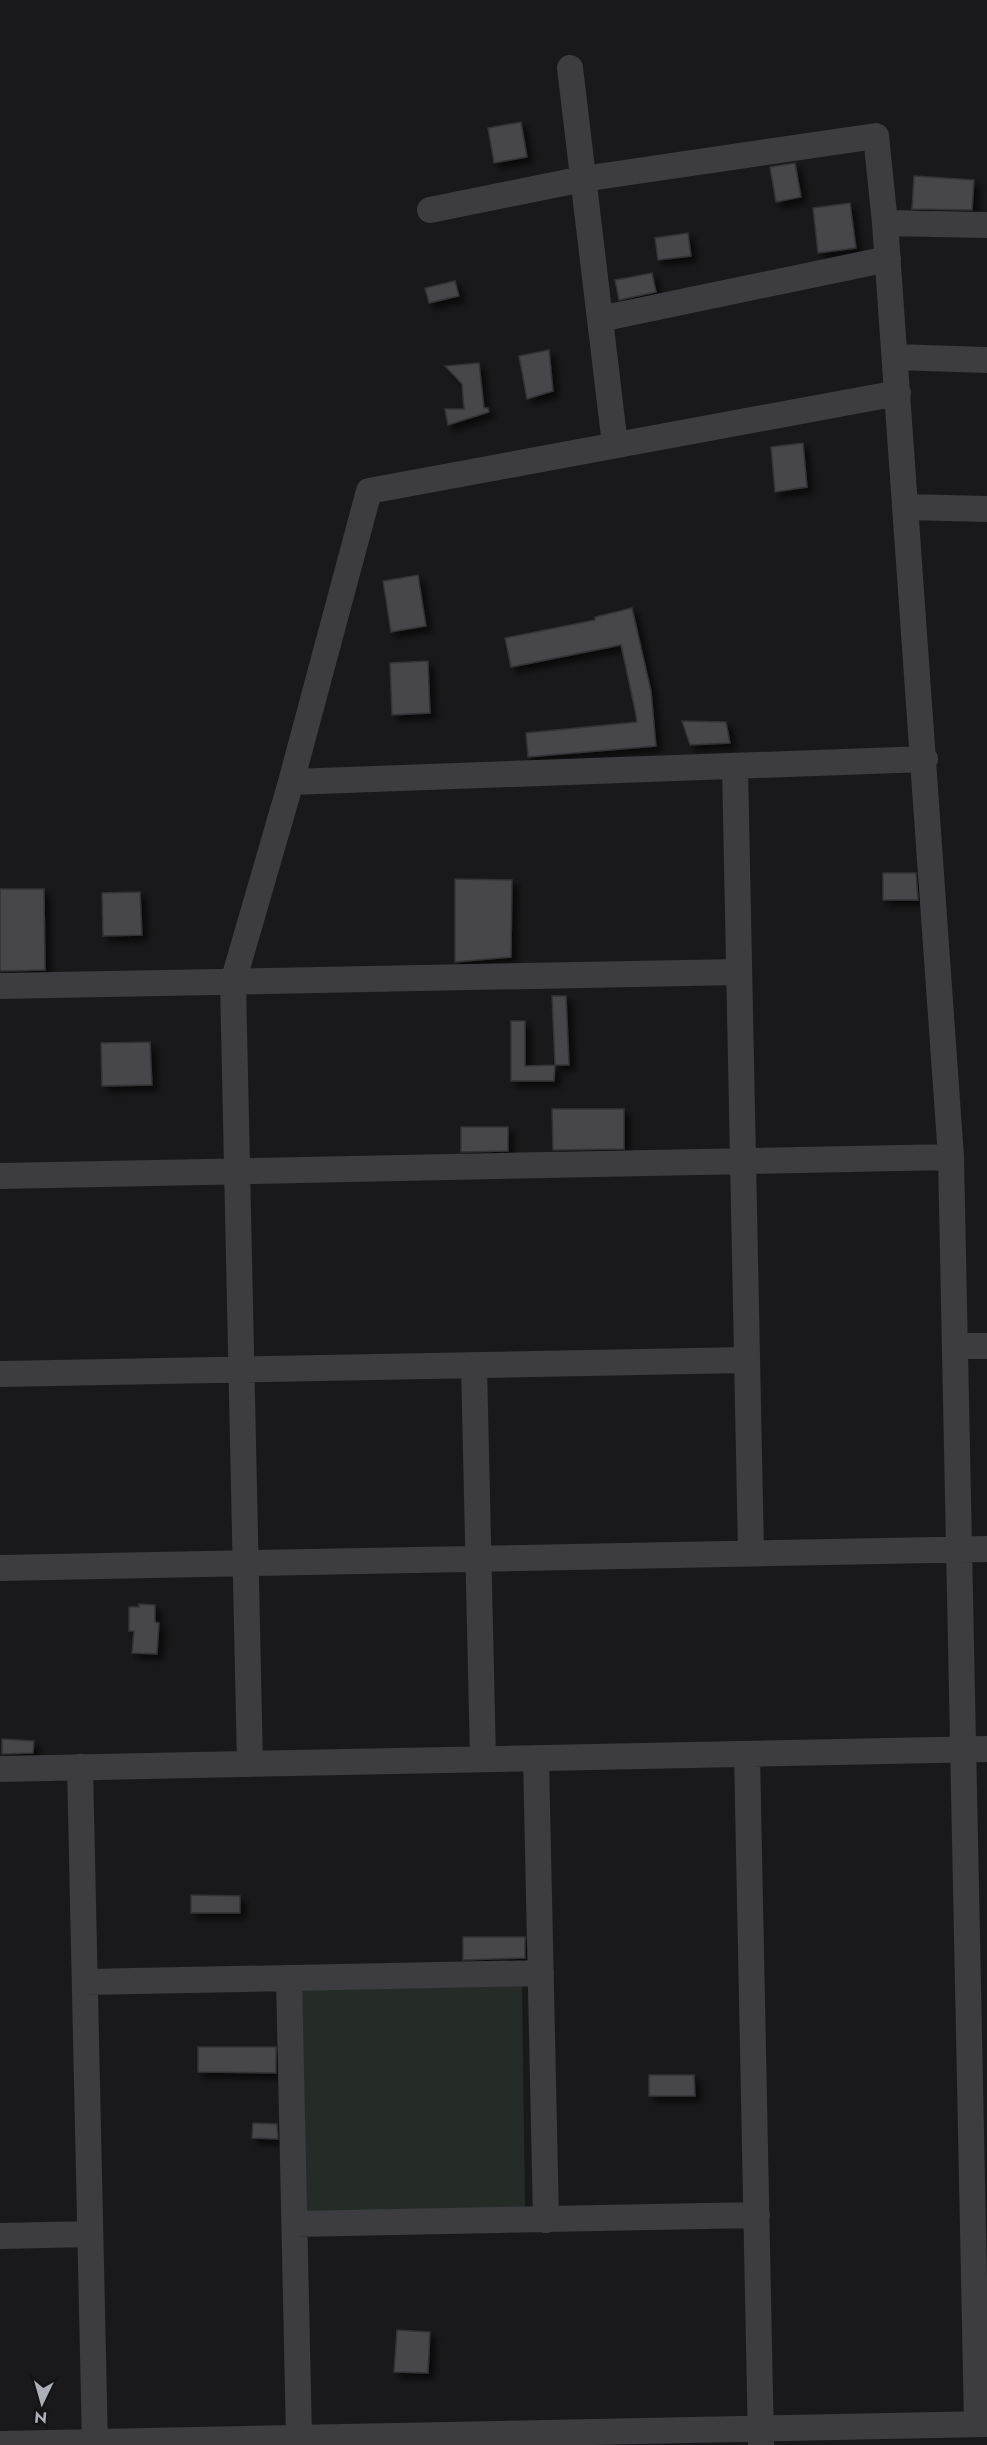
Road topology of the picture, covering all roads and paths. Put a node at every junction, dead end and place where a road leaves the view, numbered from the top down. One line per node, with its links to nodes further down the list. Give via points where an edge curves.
1 (570, 68): 2 (street)
2 (583, 180): 3 (street); 4 (street, via 876,136); 7 (street)
3 (430, 210)
4 (885, 223): 5 (street); 6 (street)
5 (987, 225)
6 (888, 259): 7 (street); 8 (street)
7 (600, 319): 11 (street)
8 (895, 357): 9 (street); 10 (street)
9 (987, 360)
10 (898, 393): 11 (street); 12 (street)
11 (615, 445): 16 (street, via 369,491)
12 (906, 507): 13 (street); 14 (street)
13 (987, 509)
14 (925, 759): 15 (street); 20 (street)
15 (735, 766): 16 (street); 17 (street)
16 (291, 782): 18 (street)
17 (740, 972): 18 (street); 21 (street)
18 (233, 981): 19 (street); 22 (street)
19 (0, 986)
20 (951, 1157): 21 (street); 24 (street)
21 (743, 1161): 22 (street); 26 (street)
22 (237, 1171): 23 (street); 28 (street)
23 (0, 1176)
24 (955, 1346): 25 (street); 30 (street)
25 (987, 1346)
26 (747, 1360): 27 (street); 32 (street)
27 (474, 1365): 28 (street); 33 (street)
28 (241, 1370): 29 (street); 34 (street)
29 (0, 1374)
30 (959, 1549): 31 (street); 32 (street); 36 (street)
31 (987, 1549)
32 (751, 1553): 33 (street)
33 (478, 1558): 34 (street); 39 (street)
34 (245, 1563): 35 (street); 40 (street)
35 (0, 1568)
36 (975, 1750): 37 (street); 51 (street)
37 (747, 1754): 38 (street); 46 (street)
38 (536, 1758): 39 (street); 43 (street)
39 (483, 1759): 40 (street)
40 (250, 1764): 41 (street)
41 (80, 1767): 42 (street); 45 (street)
42 (0, 1769)
43 (541, 1973): 44 (street); 47 (street)
44 (289, 1978): 45 (street); 48 (street)
45 (85, 1982): 49 (street)
46 (757, 2215): 47 (street); 52 (street)
47 (546, 2220): 48 (street)
48 (295, 2224): 53 (street)
49 (90, 2234): 50 (street); 55 (street)
50 (0, 2236)
51 (982, 2424): 52 (street)
52 (761, 2437): 54 (street)
53 (299, 2438): 54 (street); 55 (street)
54 (553, 2439)
55 (95, 2443): 56 (street)
56 (0, 2444)

